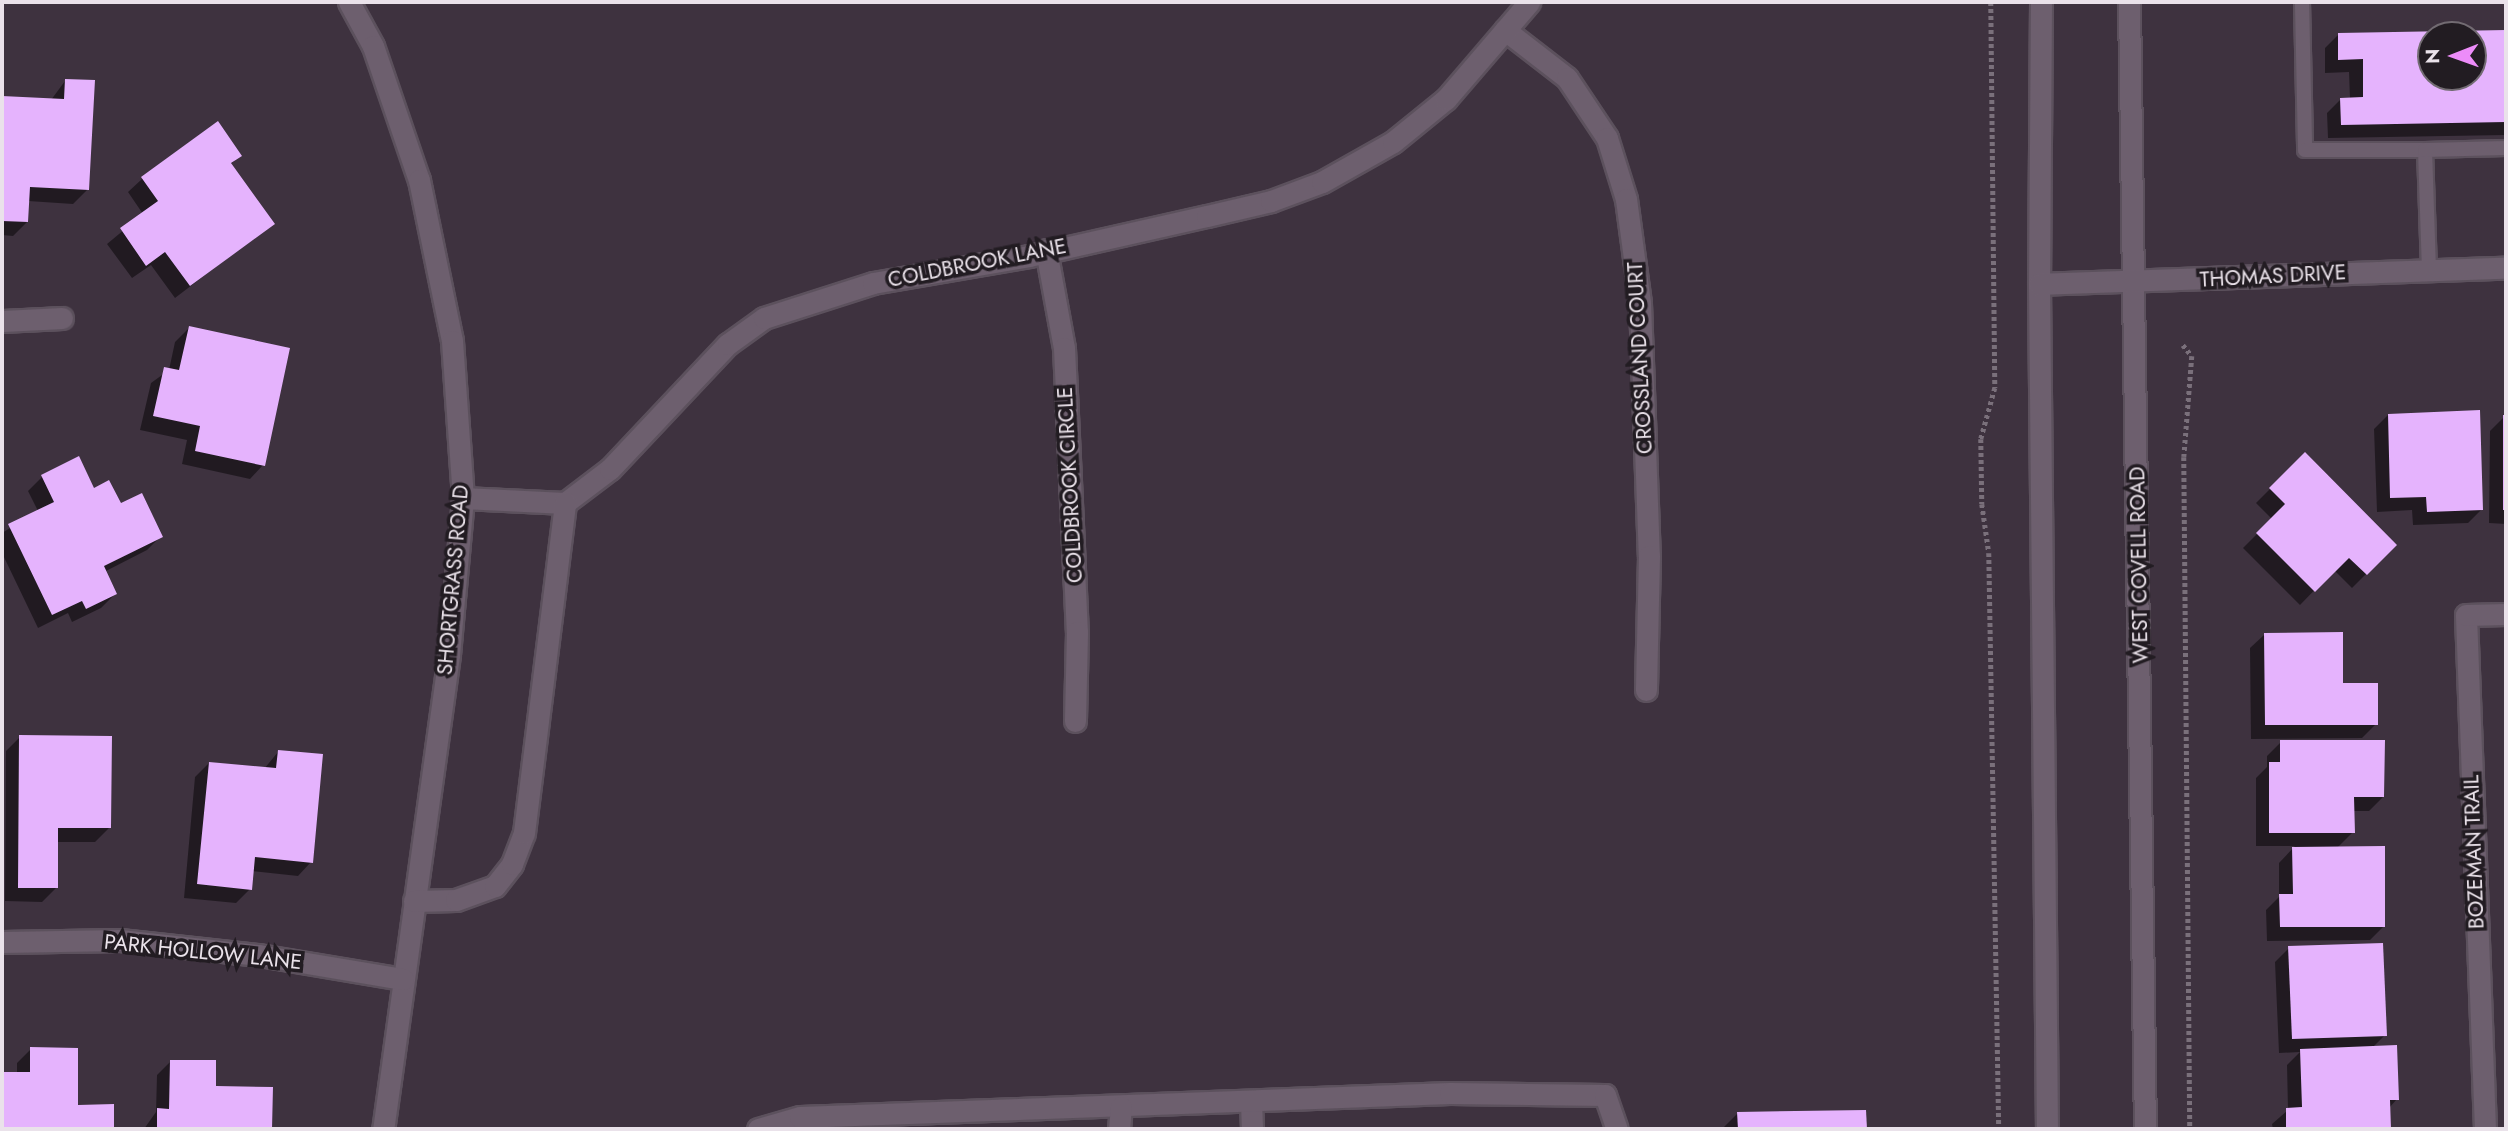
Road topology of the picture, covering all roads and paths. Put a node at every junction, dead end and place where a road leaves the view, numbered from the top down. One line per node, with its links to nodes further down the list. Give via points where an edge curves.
1 (349, 2): 18 (street, SHORTGRASS ROAD, via 373,46 419,180 452,341)
2 (1529, 2): 7 (street, COLDBROOK LANE)
3 (1991, 2): 33 (path, via 1995,388 1981,439 1989,553)
4 (2041, 2): 14 (street)
5 (2129, 2): 13 (street, WEST COVELL ROAD)
6 (2302, 2): 9 (lane, via 2305,150)
7 (1505, 30): 10 (street, COLDBROOK LANE, via 1446,99 1393,142 1322,181 1271,201); 21 (street, CROSSLAND COURT, via 1567,78 1607,138 1626,199 1640,303 1649,556)
8 (2506, 148): 9 (lane)
9 (2425, 150): 12 (lane)
10 (1046, 250): 19 (street, COLDBROOK LANE, via 873,283 764,318 728,344 610,469); 22 (street, COLDBROOK CIRCLE, via 1064,348 1077,632)
11 (2506, 268): 12 (street, THOMAS DRIVE)
12 (2429, 269): 13 (street, THOMAS DRIVE)
13 (2136, 282): 14 (street, THOMAS DRIVE); 35 (street, WEST COVELL ROAD)
14 (2039, 284): 34 (street)
15 (62, 318): 16 (street)
16 (2, 321)
17 (2183, 345): 36 (path, via 2192,356 2184,457)
18 (463, 498): 19 (street); 23 (street, SHORTGRASS ROAD, via 449,655)
19 (565, 503): 23 (street, via 524,833 512,864 495,886 456,900)
20 (2506, 614): 37 (street, BOZEMAN TRAIL, via 2466,615)
21 (1646, 690)
22 (1074, 721)
23 (414, 901): 25 (street, SHORTGRASS ROAD)
24 (2, 942): 25 (street, PARK HOLLOW LANE, via 120,940)
25 (403, 979): 28 (street, SHORTGRASS ROAD)
26 (1251, 1101): 27 (street); 31 (street); 32 (street, via 1450,1093 1605,1095)
27 (1121, 1107): 29 (street, via 800,1117); 30 (street)
28 (383, 1129)
29 (758, 1129)
30 (1119, 1129)
31 (1252, 1129)
32 (1617, 1129)
33 (1999, 1129)
34 (2047, 1129)
35 (2145, 1129)
36 (2190, 1129)
37 (2485, 1129)

